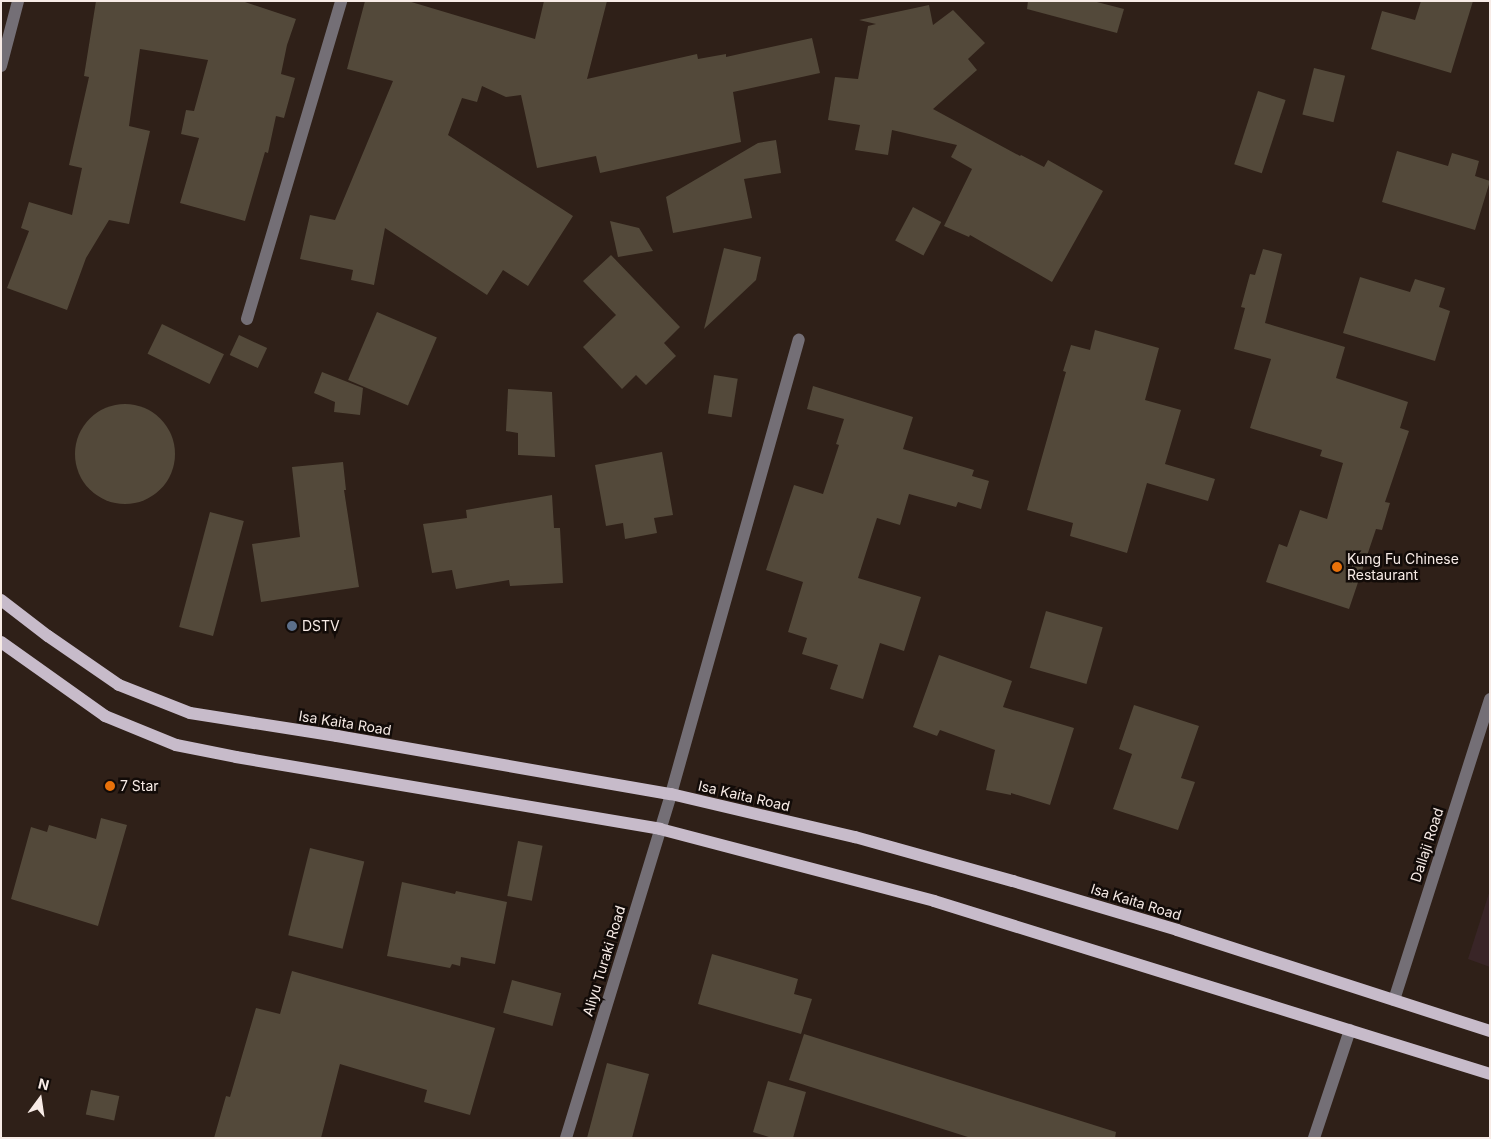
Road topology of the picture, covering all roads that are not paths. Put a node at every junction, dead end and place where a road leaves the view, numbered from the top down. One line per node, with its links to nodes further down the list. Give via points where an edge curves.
1 (18, 1): 3 (street)
2 (340, 1): 4 (street)
3 (1, 66)
4 (247, 319)
5 (798, 340): 9 (street, Aliyu Turaki Road)
6 (1, 600): 9 (main road, Isa Kaita Road, via 119,685 190,713)
7 (1, 642): 10 (main road, via 105,716 176,745 236,758)
8 (1490, 700): 11 (street, Dallaji Road)
9 (671, 794): 10 (street, Aliyu Turaki Road); 11 (main road, Isa Kaita Road, via 854,837 1014,881)
10 (660, 829): 12 (main road, via 934,901); 15 (street, Aliyu Turaki Road)
11 (1394, 1000): 13 (main road, Isa Kaita Road)
12 (1350, 1030): 14 (main road); 16 (street)
13 (1490, 1031)
14 (1490, 1074)
15 (566, 1138)
16 (1314, 1138)

